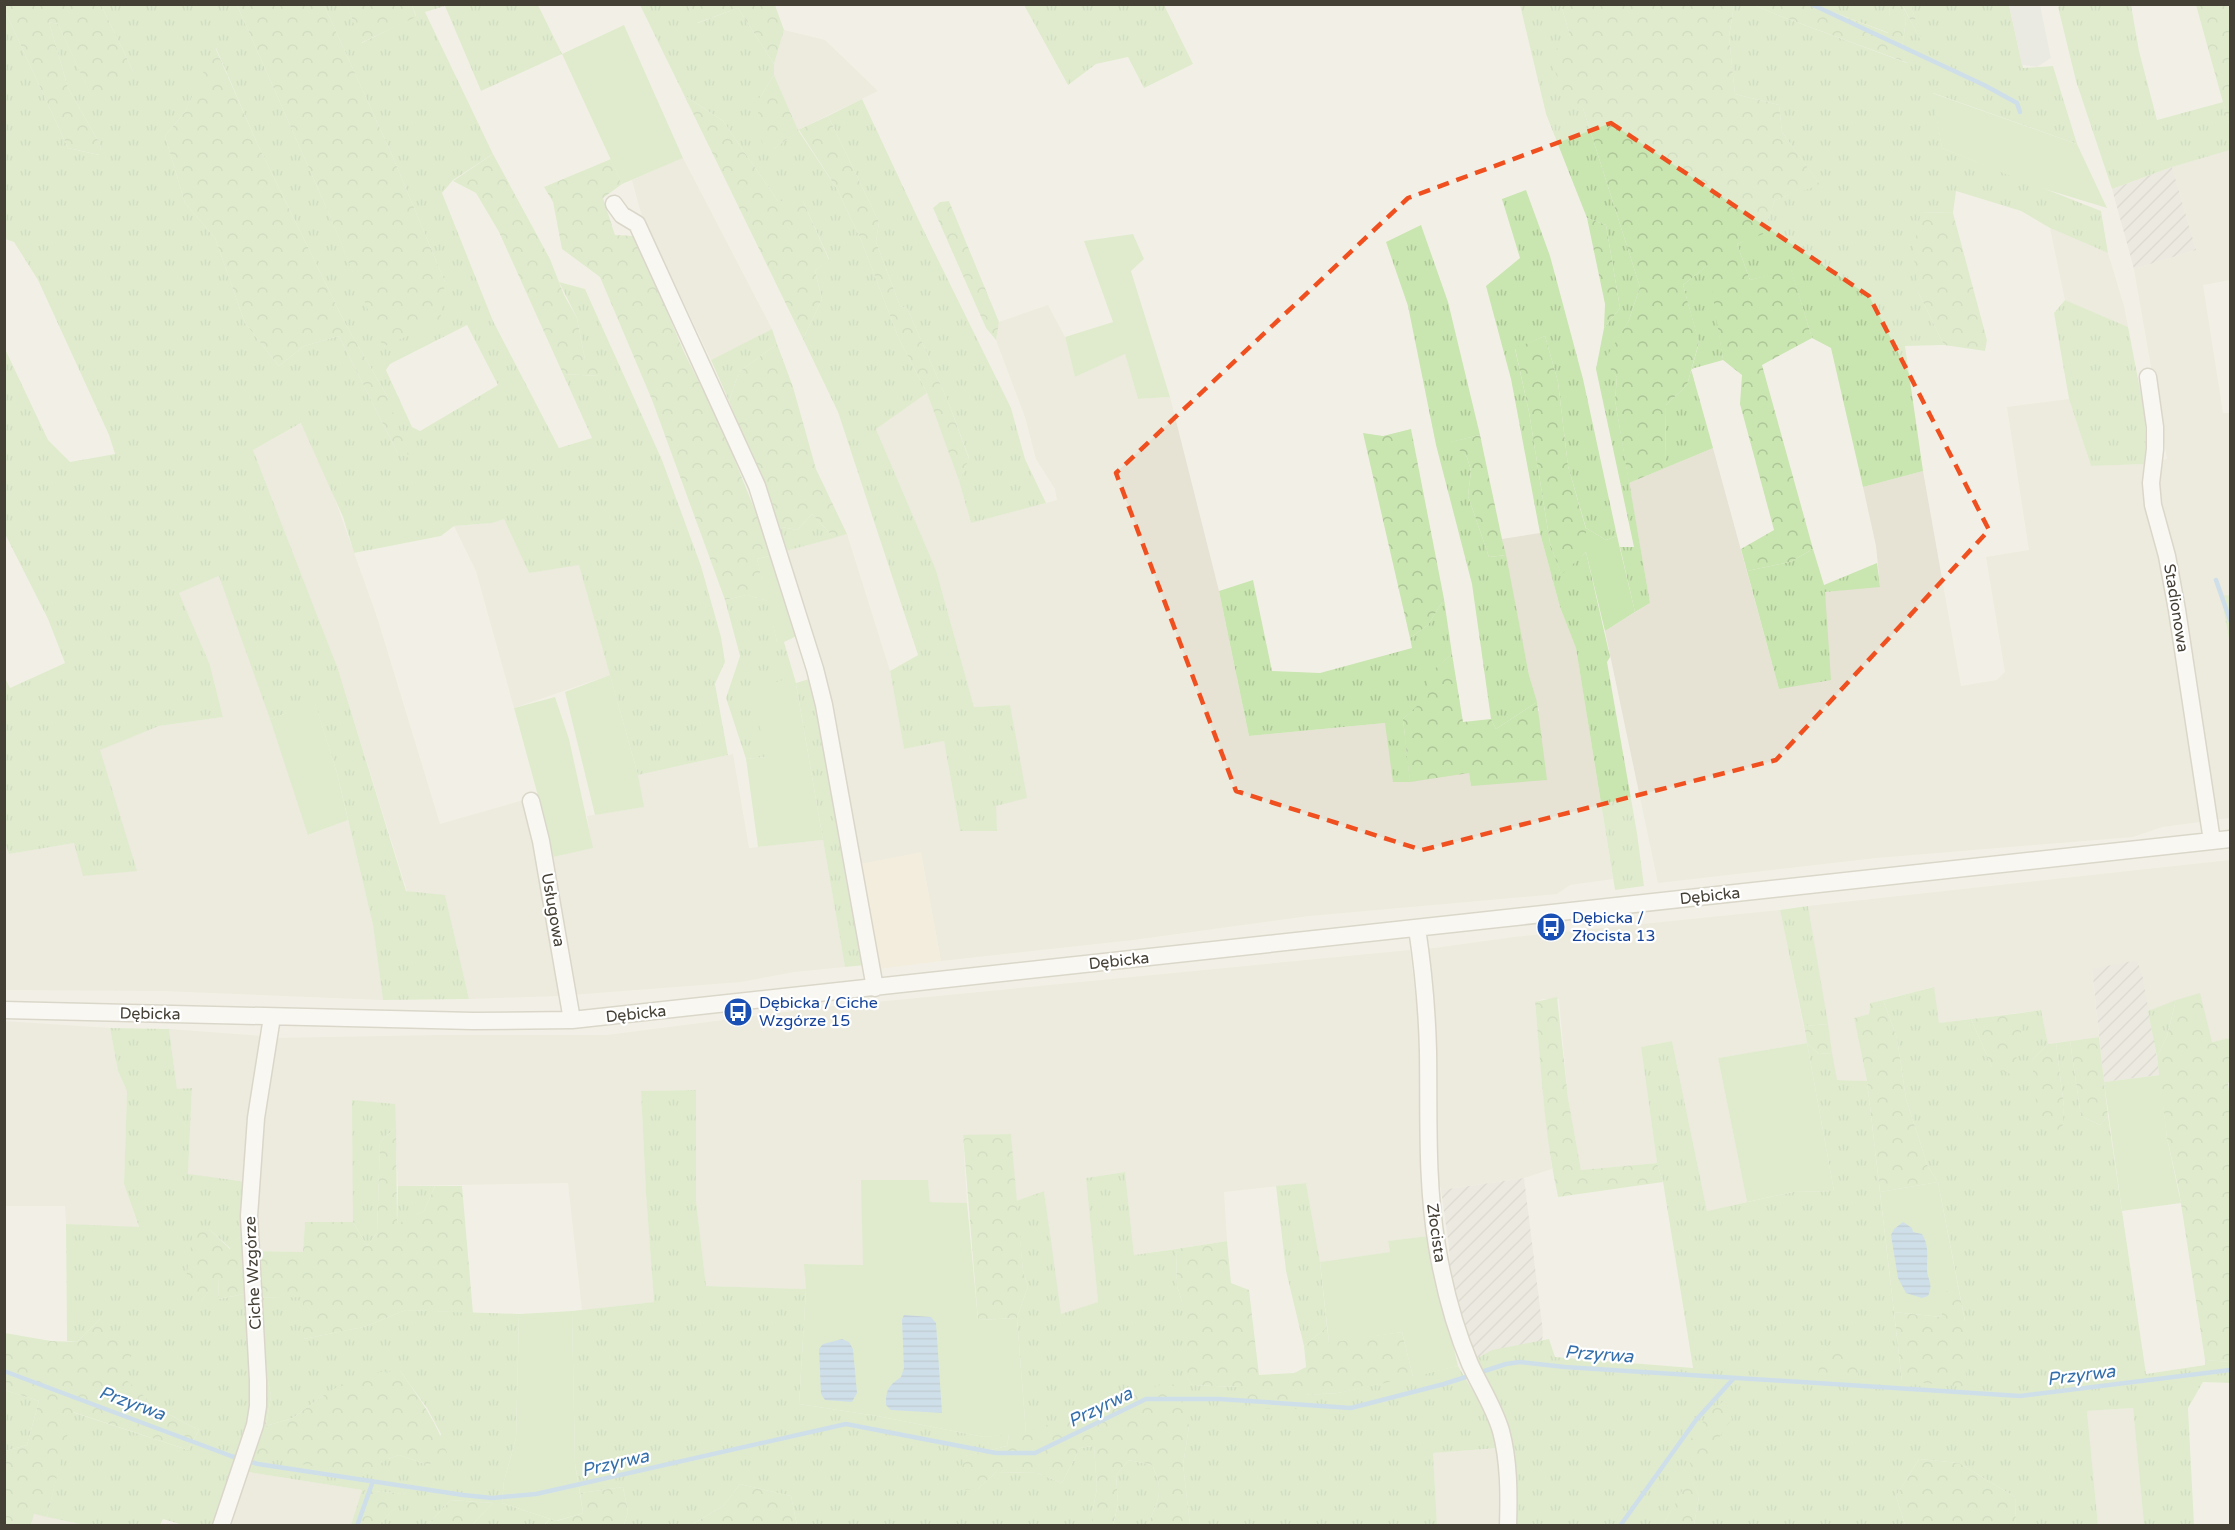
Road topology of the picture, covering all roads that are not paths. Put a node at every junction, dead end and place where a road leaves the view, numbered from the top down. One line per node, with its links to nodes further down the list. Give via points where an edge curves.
1 (614, 204): 7 (street, via 622,215 637,224 757,486 824,705)
2 (2148, 376): 5 (street, Stadionowa, via 2155,426 2153,505 2177,610)
3 (531, 801): 10 (street, Usługowa)
4 (2230, 839): 5 (street, Dębicka)
5 (2212, 841): 6 (street, Dębicka)
6 (1417, 928): 7 (street, Dębicka); 12 (street, Złocista, via 1427,1032 1427,1142 1433,1220 1449,1306 1496,1417 1505,1450)
7 (875, 988): 10 (street, Dębicka)
8 (4, 1010): 9 (street, Dębicka)
9 (272, 1017): 10 (street, Dębicka); 11 (street, Ciche Wzgórze, via 251,1168 249,1248 258,1406)
10 (572, 1020)
11 (220, 1526)
12 (1508, 1526)

